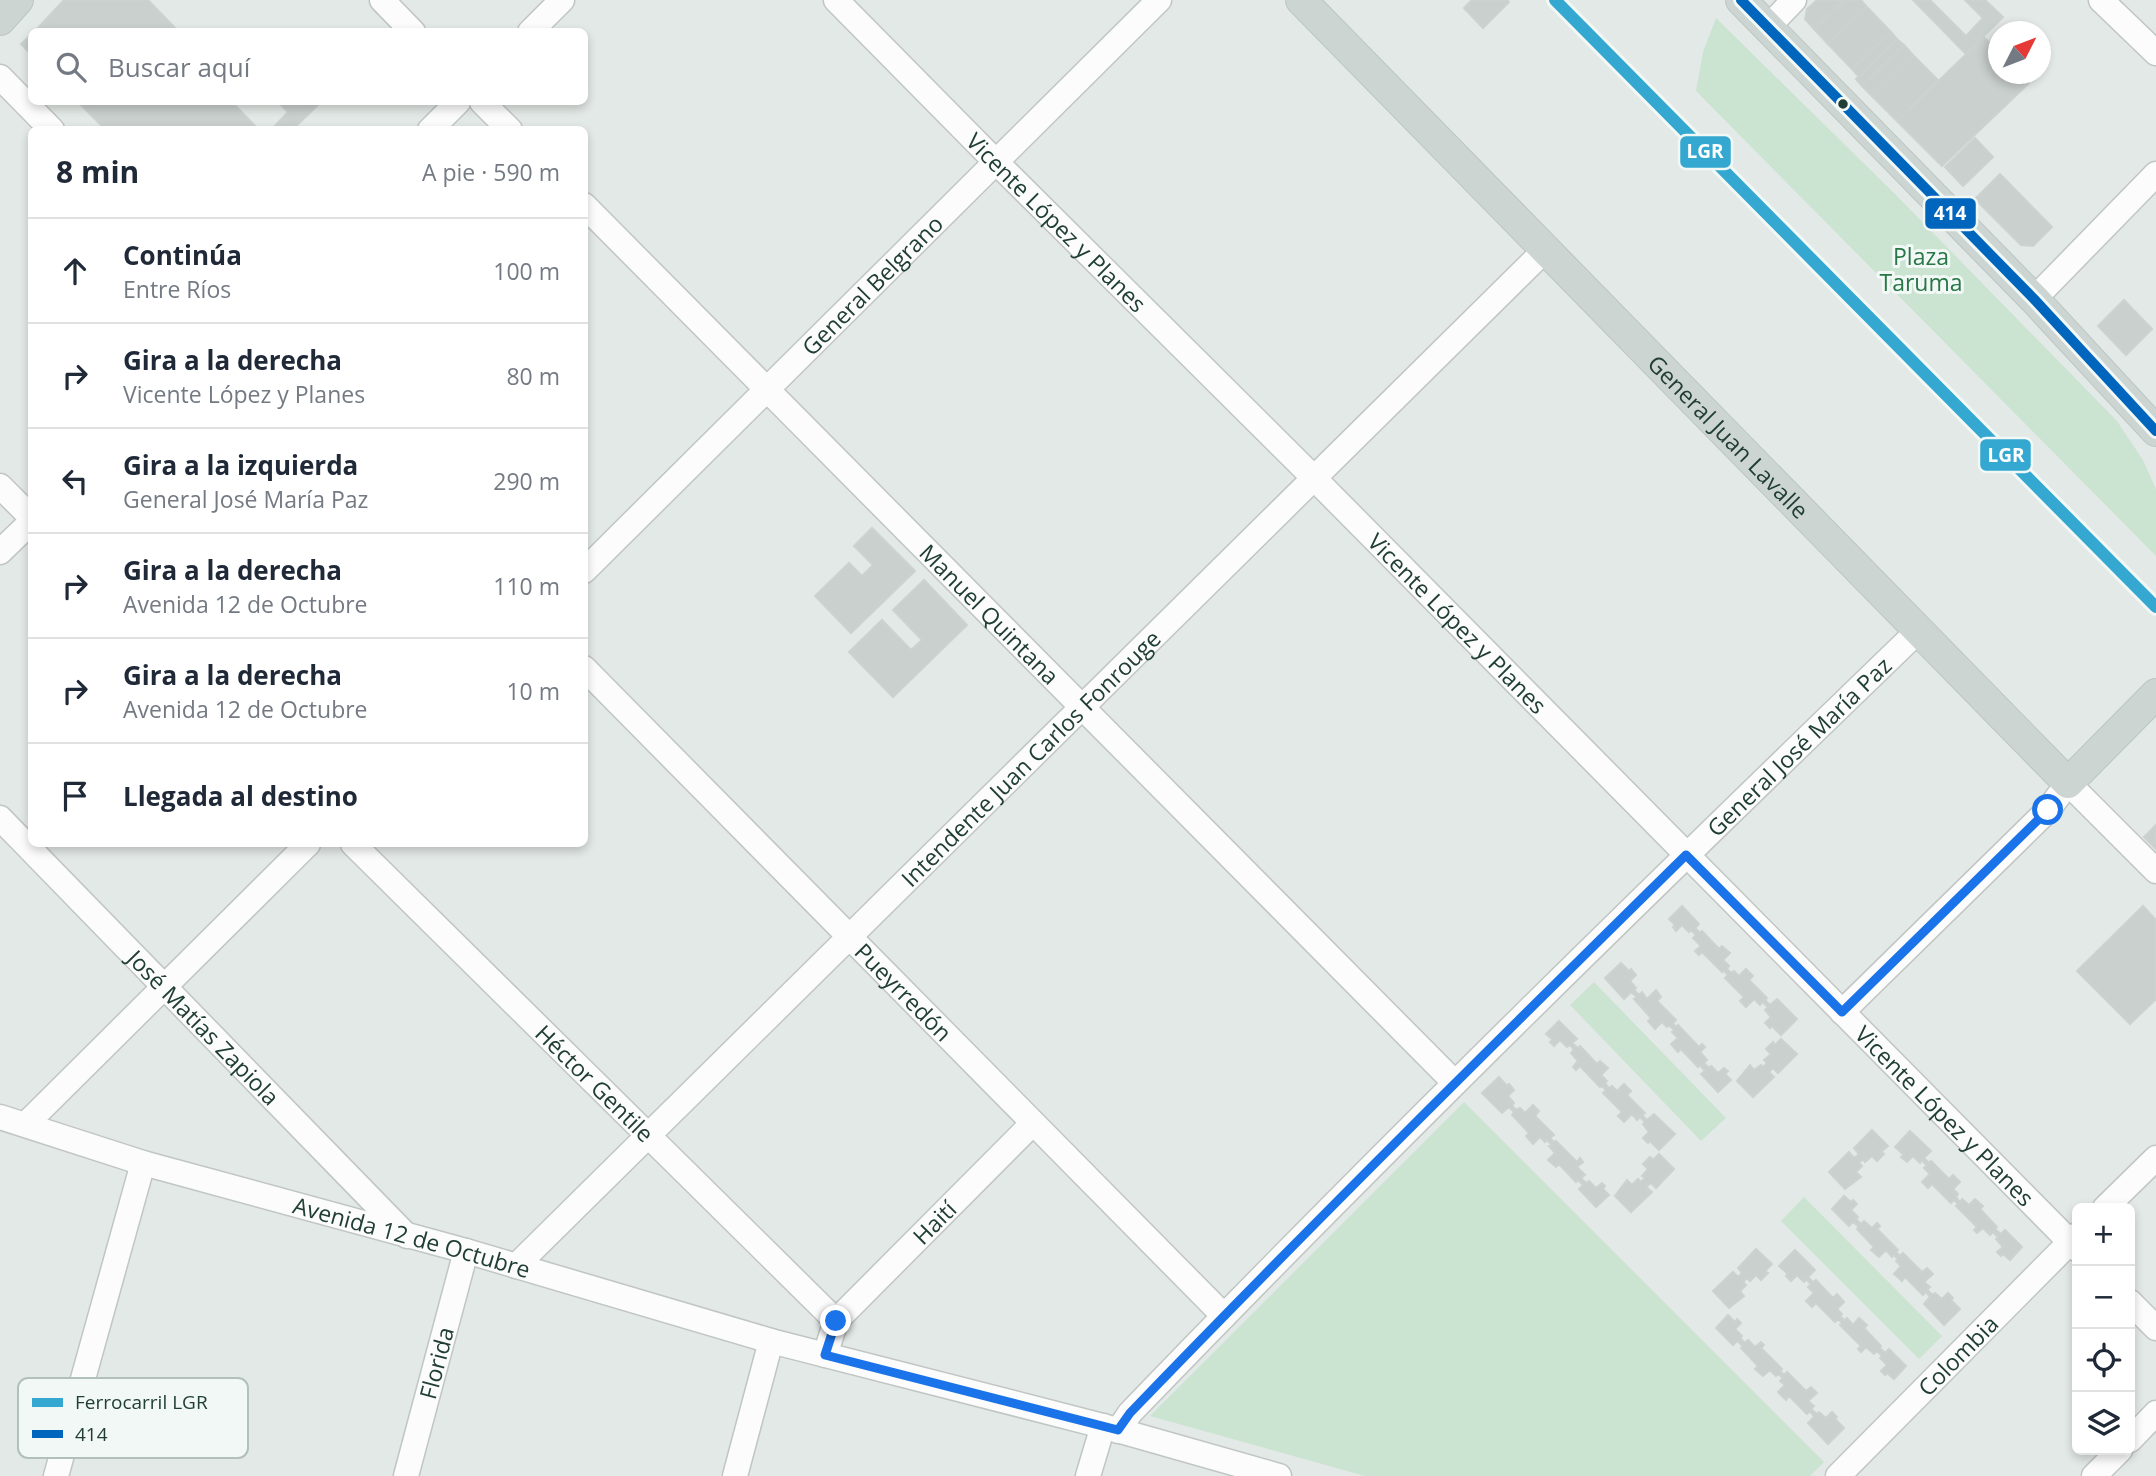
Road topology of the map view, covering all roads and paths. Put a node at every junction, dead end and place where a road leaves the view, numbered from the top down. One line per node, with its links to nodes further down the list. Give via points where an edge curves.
1 (18, 0): 10 (main road)
2 (382, 0): 12 (street)
3 (562, 0): 13 (street)
4 (836, 0): 21 (street, Vicente López y Planes)
5 (1159, 0): 21 (street, General Belgrano)
6 (1301, 0): 24 (main road, General Juan Lavalle)
7 (1741, 0): 11 (main road)
8 (1794, 0): 11 (street)
9 (2101, 0): 14 (street)
10 (0, 20)
11 (1768, 27): 25 (main road)
12 (409, 28)
13 (534, 28)
14 (2156, 53)
15 (0, 76): 18 (street)
16 (455, 105): 19 (street)
17 (485, 105): 20 (street)
18 (48, 126)
19 (434, 126)
20 (506, 126)
21 (996, 162): 26 (street, General Belgrano); 28 (street, Vicente López y Planes)
22 (2156, 174): 25 (street)
23 (588, 209): 26 (street, Manuel Quintana)
24 (1545, 250): 28 (street, Intendente Juan Carlos Fonrouge); 34 (main road, General Juan Lavalle)
25 (2034, 299): 27 (main road)
26 (768, 390): 33 (street, General Belgrano); 37 (street, Manuel Quintana)
27 (2156, 431)
28 (1313, 477): 37 (street, Intendente Juan Carlos Fonrouge); 44 (street, Vicente López y Planes)
29 (0, 486): 30 (street)
30 (28, 515)
31 (28, 523): 32 (street)
32 (0, 552)
33 (588, 567)
34 (1918, 631): 38 (main road, General Juan Lavalle); 44 (street, General José María Paz)
35 (588, 672): 46 (street, Pueyrredón)
36 (2156, 694): 38 (main road)
37 (1081, 706): 46 (street, Intendente Juan Carlos Fonrouge); 49 (street, Manuel Quintana)
38 (2068, 783): 45 (street, General Juan Lavalle); 48 (street, via 2048,810)
39 (0, 818): 40 (street, José Matías Zapiola)
40 (28, 847)
41 (28, 847): 47 (street, José Matías Zapiola)
42 (305, 847): 47 (street)
43 (356, 847): 53 (street, Héctor Gentile)
44 (1686, 855): 48 (street, Vicente López y Planes); 49 (street, General José María Paz)
45 (2156, 871)
46 (849, 936): 51 (street, Pueyrredón); 53 (street, Intendente Juan Carlos Fonrouge)
47 (165, 986): 52 (street); 57 (street, José Matías Zapiola)
48 (1842, 1012): 58 (street, Vicente López y Planes)
49 (1455, 1083): 63 (street, General José María Paz)
50 (0, 1117): 52 (street, Avenida 12 de Octubre)
51 (1033, 1123): 63 (street, Pueyrredón); 64 (street, Haití)
52 (26, 1124): 55 (street, Avenida 12 de Octubre)
53 (649, 1136): 61 (street, Intendente Juan Carlos Fonrouge); 64 (street, Héctor Gentile)
54 (2156, 1158): 56 (street)
55 (143, 1163): 57 (street, Avenida 12 de Octubre); 68 (street)
56 (2110, 1203)
57 (407, 1236): 60 (street, Avenida 12 de Octubre)
58 (2072, 1239)
59 (2072, 1245): 79 (street, Colombia)
60 (466, 1251): 61 (street, Avenida 12 de Octubre); 75 (street, Florida)
61 (516, 1266): 66 (street, Avenida 12 de Octubre)
62 (2135, 1306): 65 (street)
63 (1224, 1316): 70 (street, General José María Paz)
64 (836, 1321): 67 (street)
65 (2156, 1328)
66 (771, 1341): 67 (street, Avenida 12 de Octubre); 76 (street)
67 (825, 1355): 70 (street, Avenida 12 de Octubre)
68 (83, 1378)
69 (2156, 1413): 71 (street)
70 (1111, 1428): 77 (street); 78 (street, Avenida 12 de Octubre)
71 (2135, 1435)
72 (2115, 1455): 80 (street)
73 (60, 1458): 74 (street)
74 (55, 1476)
75 (406, 1476)
76 (735, 1476)
77 (1088, 1476)
78 (1279, 1476)
79 (1838, 1476)
80 (2094, 1476)

